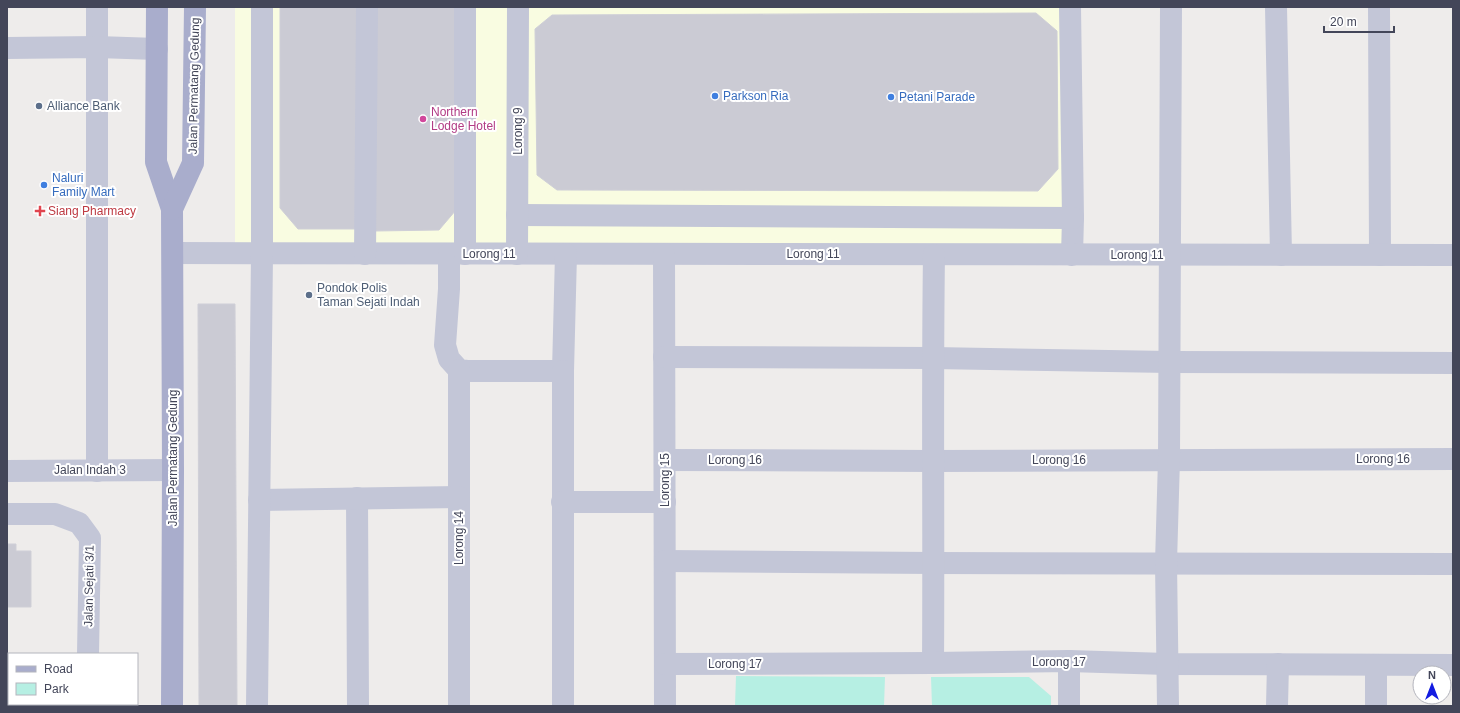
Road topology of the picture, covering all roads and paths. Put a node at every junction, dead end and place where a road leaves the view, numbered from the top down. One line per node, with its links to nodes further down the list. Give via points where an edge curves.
1 (97, 7): 12 (street)
2 (157, 7): 14 (main road, Jalan Permatang Gedung)
3 (195, 7): 15 (main road, Jalan Permatang Gedung, via 193,163)
4 (262, 7): 19 (street)
5 (367, 7): 20 (street)
6 (465, 7): 21 (street)
7 (518, 7): 16 (street, Lorong 9)
8 (1070, 7): 17 (street)
9 (1171, 7): 27 (street)
10 (1276, 7): 28 (street)
11 (1379, 7): 29 (street)
12 (97, 47): 13 (street); 14 (street); 43 (street)
13 (7, 48)
14 (157, 49): 15 (main road, Jalan Permatang Gedung, via 156,162)
15 (172, 209): 18 (main road, Jalan Permatang Gedung)
16 (517, 215): 17 (street); 22 (street, Lorong 9)
17 (1073, 218): 26 (street)
18 (173, 253): 19 (street, Lorong 11); 41 (main road, Jalan Permatang Gedung)
19 (262, 254): 20 (street, Lorong 11); 46 (street)
20 (365, 254): 21 (street, Lorong 11)
21 (457, 254): 22 (street, Lorong 11); 35 (street, via 449,290 445,345 449,359)
22 (517, 254): 23 (street, Lorong 11)
23 (566, 254): 24 (street, Lorong 11); 36 (street)
24 (664, 254): 25 (street, Lorong 11); 31 (street, Lorong 15)
25 (934, 255): 26 (street, Lorong 11); 32 (street)
26 (1072, 255): 27 (street, Lorong 11)
27 (1170, 255): 28 (street, Lorong 11); 33 (street)
28 (1281, 255): 29 (street, Lorong 11)
29 (1380, 255): 30 (street, Lorong 11)
30 (1453, 255)
31 (664, 357): 32 (street); 39 (street, Lorong 15)
32 (933, 358): 33 (street); 40 (street)
33 (1170, 362): 34 (street); 37 (street)
34 (1453, 363)
35 (459, 370): 36 (street); 44 (street, Lorong 14)
36 (563, 370): 47 (street)
37 (1169, 459): 38 (street, Lorong 16); 40 (street, Lorong 16); 52 (street)
38 (1453, 459)
39 (665, 460): 40 (street, Lorong 16); 48 (street, Lorong 15)
40 (934, 460): 51 (street)
41 (173, 470): 43 (street, Jalan Indah 3); 62 (main road, Jalan Permatang Gedung)
42 (7, 471): 43 (street, Jalan Indah 3)
43 (97, 471)
44 (459, 497): 45 (street); 65 (street, Lorong 14)
45 (357, 498): 46 (street); 64 (street)
46 (259, 500): 63 (street)
47 (562, 502): 48 (street); 66 (street)
48 (665, 502): 50 (street, Lorong 15)
49 (7, 514): 54 (street, Jalan Sejati 3/1, via 55,514 79,523 90,538)
50 (665, 561): 51 (street); 57 (street, Lorong 15)
51 (934, 563): 52 (street); 56 (street)
52 (1166, 563): 53 (street); 58 (street)
53 (1453, 564)
54 (88, 653)
55 (1069, 661): 56 (street, Lorong 17); 58 (street, Lorong 17); 68 (street)
56 (934, 663): 57 (street, Lorong 17)
57 (665, 664): 67 (street, Lorong 15)
58 (1167, 664): 59 (street, Lorong 17); 69 (street)
59 (1278, 664): 60 (street, Lorong 17); 70 (street)
60 (1376, 665): 61 (street, Lorong 17); 71 (street)
61 (1453, 665)
62 (172, 706)
63 (257, 706)
64 (358, 706)
65 (459, 706)
66 (564, 706)
67 (665, 706)
68 (1069, 706)
69 (1168, 706)
70 (1277, 706)
71 (1376, 706)

